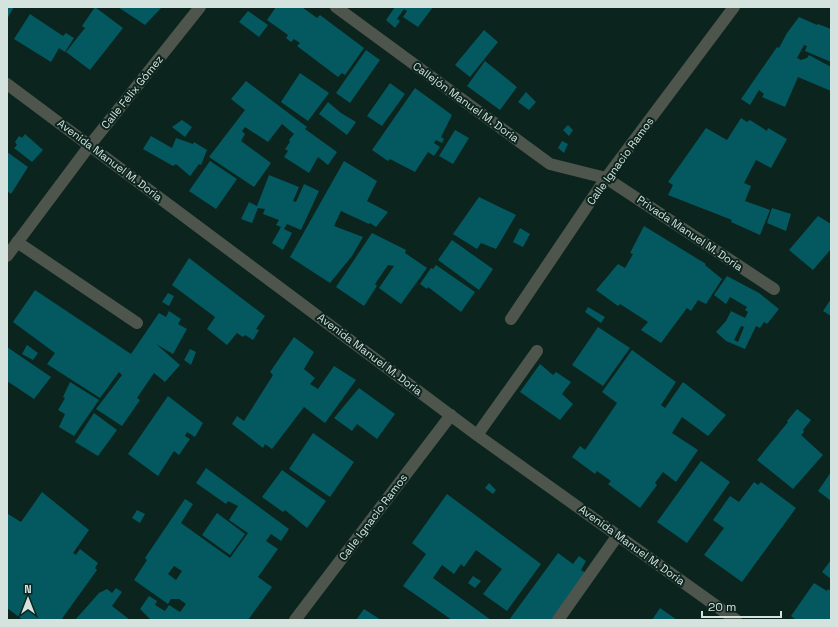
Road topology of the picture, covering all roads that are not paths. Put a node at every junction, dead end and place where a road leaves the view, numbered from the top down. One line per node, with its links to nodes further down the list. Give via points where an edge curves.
1 (200, 7): 5 (street, Calle Félix Gómez)
2 (336, 7): 6 (street, Callejón Manuel M. Doria, via 550,164)
3 (734, 7): 6 (street, Calle Ignacio Ramos)
4 (7, 84): 5 (street, Avenida Manuel M. Doria)
5 (90, 144): 7 (street, Calle Félix Gómez); 13 (street, Avenida Manuel M. Doria)
6 (606, 178): 9 (street, Privada Manuel M. Doria); 10 (street, Calle Ignacio Ramos)
7 (17, 242): 8 (street, Calle Félix Gómez); 11 (street)
8 (7, 256)
9 (774, 289)
10 (511, 319)
11 (137, 323)
12 (537, 351): 14 (street)
13 (451, 415): 14 (street, Avenida Manuel M. Doria); 16 (street, Calle Ignacio Ramos)
14 (477, 435): 15 (street, Avenida Manuel M. Doria)
15 (618, 535): 17 (street); 18 (street, Avenida Manuel M. Doria)
16 (295, 620)
17 (558, 620)
18 (736, 620)

